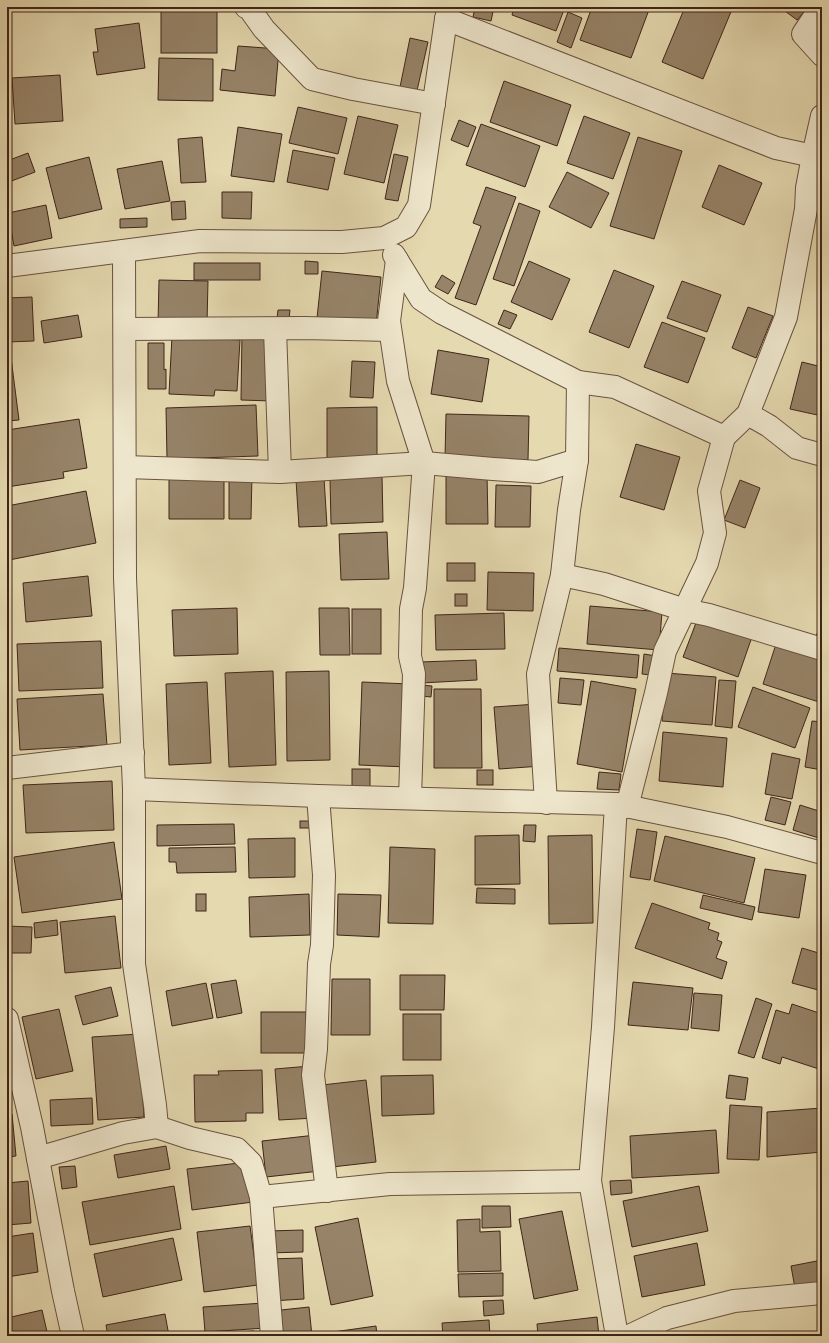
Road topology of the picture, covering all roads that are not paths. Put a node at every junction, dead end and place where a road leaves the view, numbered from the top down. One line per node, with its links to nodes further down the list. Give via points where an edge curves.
1 (246, 7): 5 (street, via 312,79)
2 (821, 7): 4 (street, via 803,34)
3 (447, 13): 5 (street); 7 (street, via 776,148)
4 (822, 55)
5 (434, 104): 8 (street, via 419,206 406,227)
6 (822, 116): 7 (street)
7 (813, 156): 16 (street, via 786,317)
8 (384, 238): 9 (street, via 342,242 200,241); 10 (street)
9 (124, 251): 11 (street); 12 (street)
10 (397, 260): 14 (street); 15 (street, via 421,299 442,313)
11 (7, 266)
12 (125, 329): 13 (street); 21 (street)
13 (275, 329): 14 (street); 22 (street)
14 (390, 330): 20 (street, via 398,381)
15 (578, 382): 17 (street, via 615,387); 19 (street)
16 (748, 414): 17 (street); 18 (street, via 769,426 797,448)
17 (724, 437): 24 (street, via 709,491 715,533 708,563)
18 (822, 455)
19 (577, 460): 20 (street, via 538,472); 23 (street)
20 (424, 463): 22 (street); 30 (street, via 416,588 411,609 410,656 414,674)
21 (125, 467): 22 (street); 26 (street, via 125,578)
22 (280, 472)
23 (562, 575): 24 (street, via 604,584); 31 (street, via 538,674)
24 (685, 610): 25 (street); 32 (street, via 665,651 656,693)
25 (822, 649)
26 (133, 753): 27 (street); 28 (street)
27 (7, 768)
28 (134, 789): 29 (street); 35 (street, via 134,964)
29 (318, 796): 30 (street); 38 (street, via 324,875 313,1075)
30 (410, 798): 31 (street)
31 (546, 803): 32 (street)
32 (622, 806): 33 (street, via 727,827); 37 (street)
33 (822, 853)
34 (7, 1019): 36 (street)
35 (157, 1127): 36 (street, via 124,1133); 39 (street, via 190,1138 237,1148 251,1163)
36 (38, 1158): 41 (street)
37 (590, 1180): 38 (street, via 390,1184); 43 (street)
38 (327, 1191): 39 (street)
39 (261, 1197): 42 (street)
40 (822, 1293): 44 (street, via 734,1301 667,1318)
41 (73, 1336)
42 (272, 1336)
43 (617, 1336)
44 (629, 1336)

